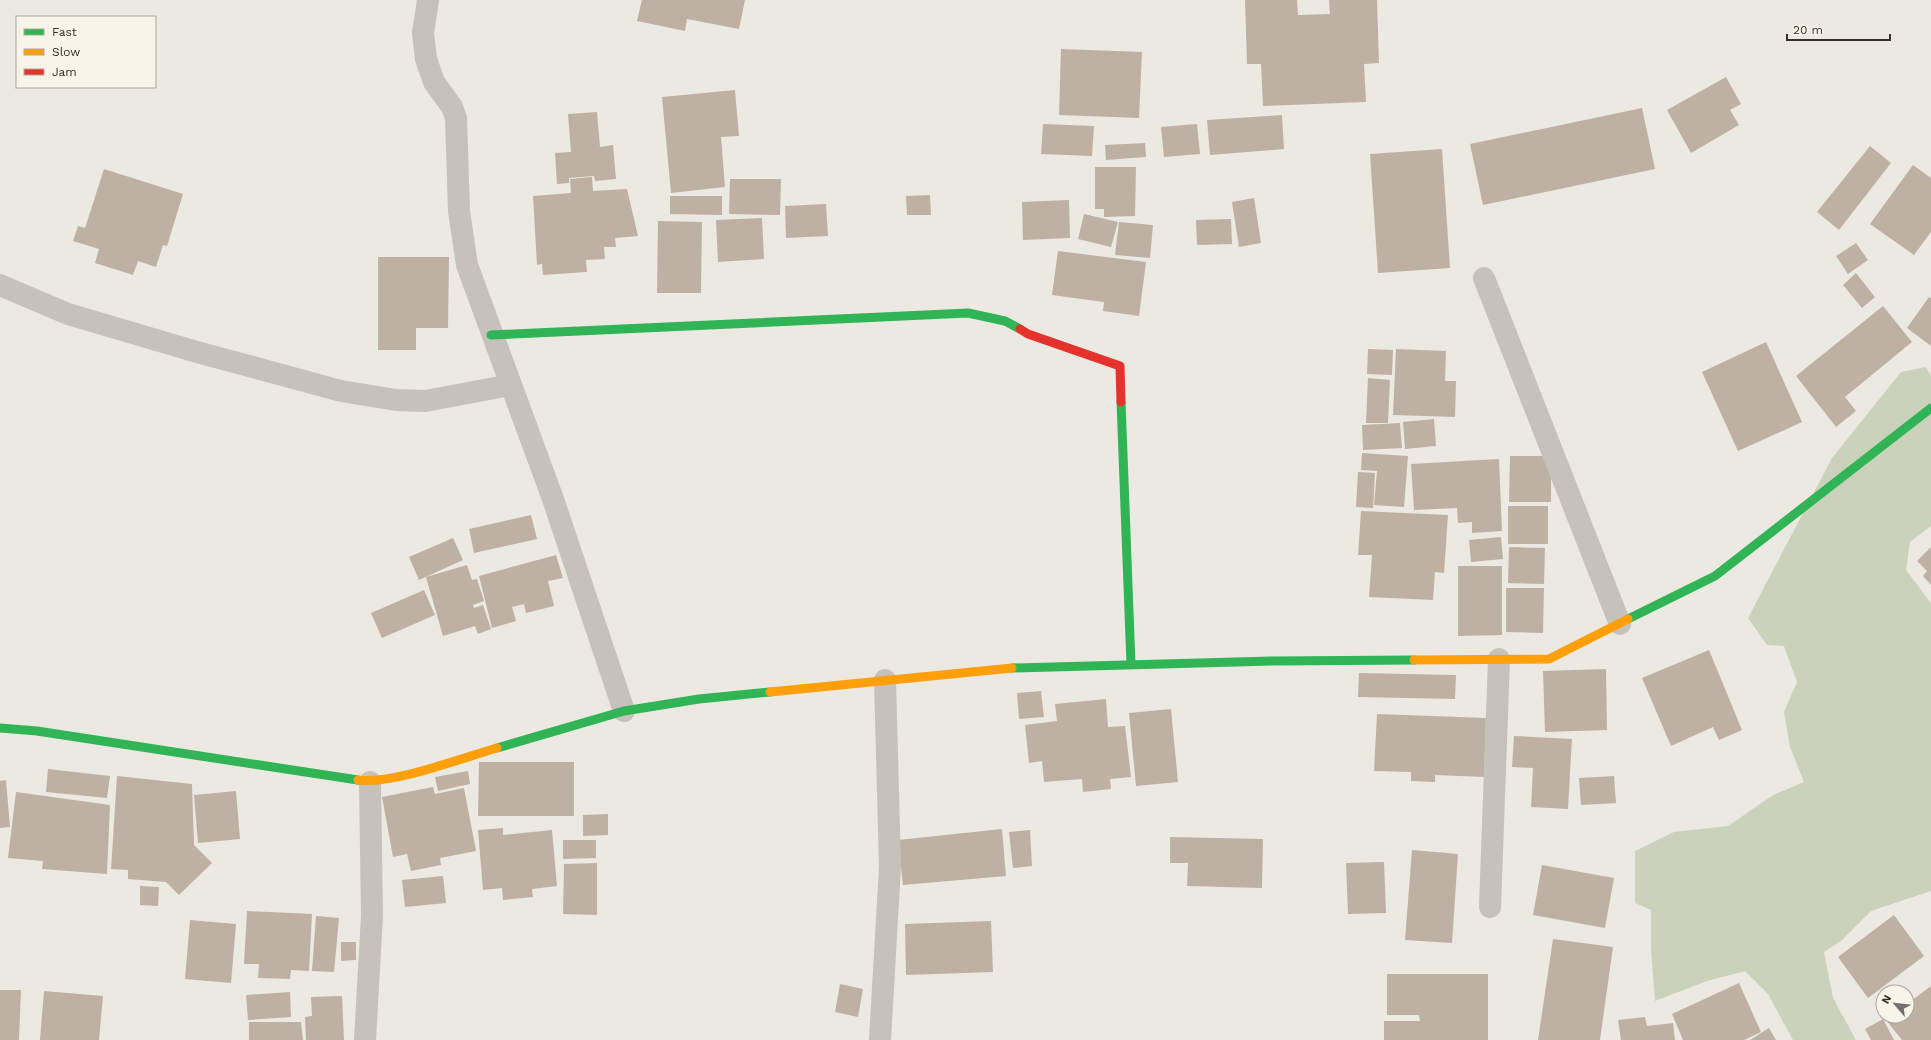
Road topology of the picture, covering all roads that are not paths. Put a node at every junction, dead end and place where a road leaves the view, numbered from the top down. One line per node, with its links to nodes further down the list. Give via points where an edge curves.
1 (428, 0): 4 (street, via 423,33 426,59 434,82 452,107 456,118 459,211 467,265)
2 (1484, 278): 7 (street)
3 (0, 285): 5 (street, via 68,314 341,391 396,400 426,401)
4 (492, 335): 5 (street); 9 (street, via 968,313 1005,321 1028,334 1120,366)
5 (511, 385): 11 (street, via 553,499)
6 (1931, 408): 7 (street, via 1715,576)
7 (1620, 624): 8 (street, via 1550,659)
8 (1499, 659): 9 (street, via 1273,660); 14 (street)
9 (1131, 664): 10 (street, via 1019,667)
10 (885, 680): 11 (street, via 699,699); 16 (street, via 890,867)
11 (624, 711): 13 (street, via 416,772)
12 (0, 728): 13 (street, via 37,731)
13 (370, 782): 15 (street, via 372,915)
14 (1490, 907)
15 (365, 1040)
16 (880, 1040)

